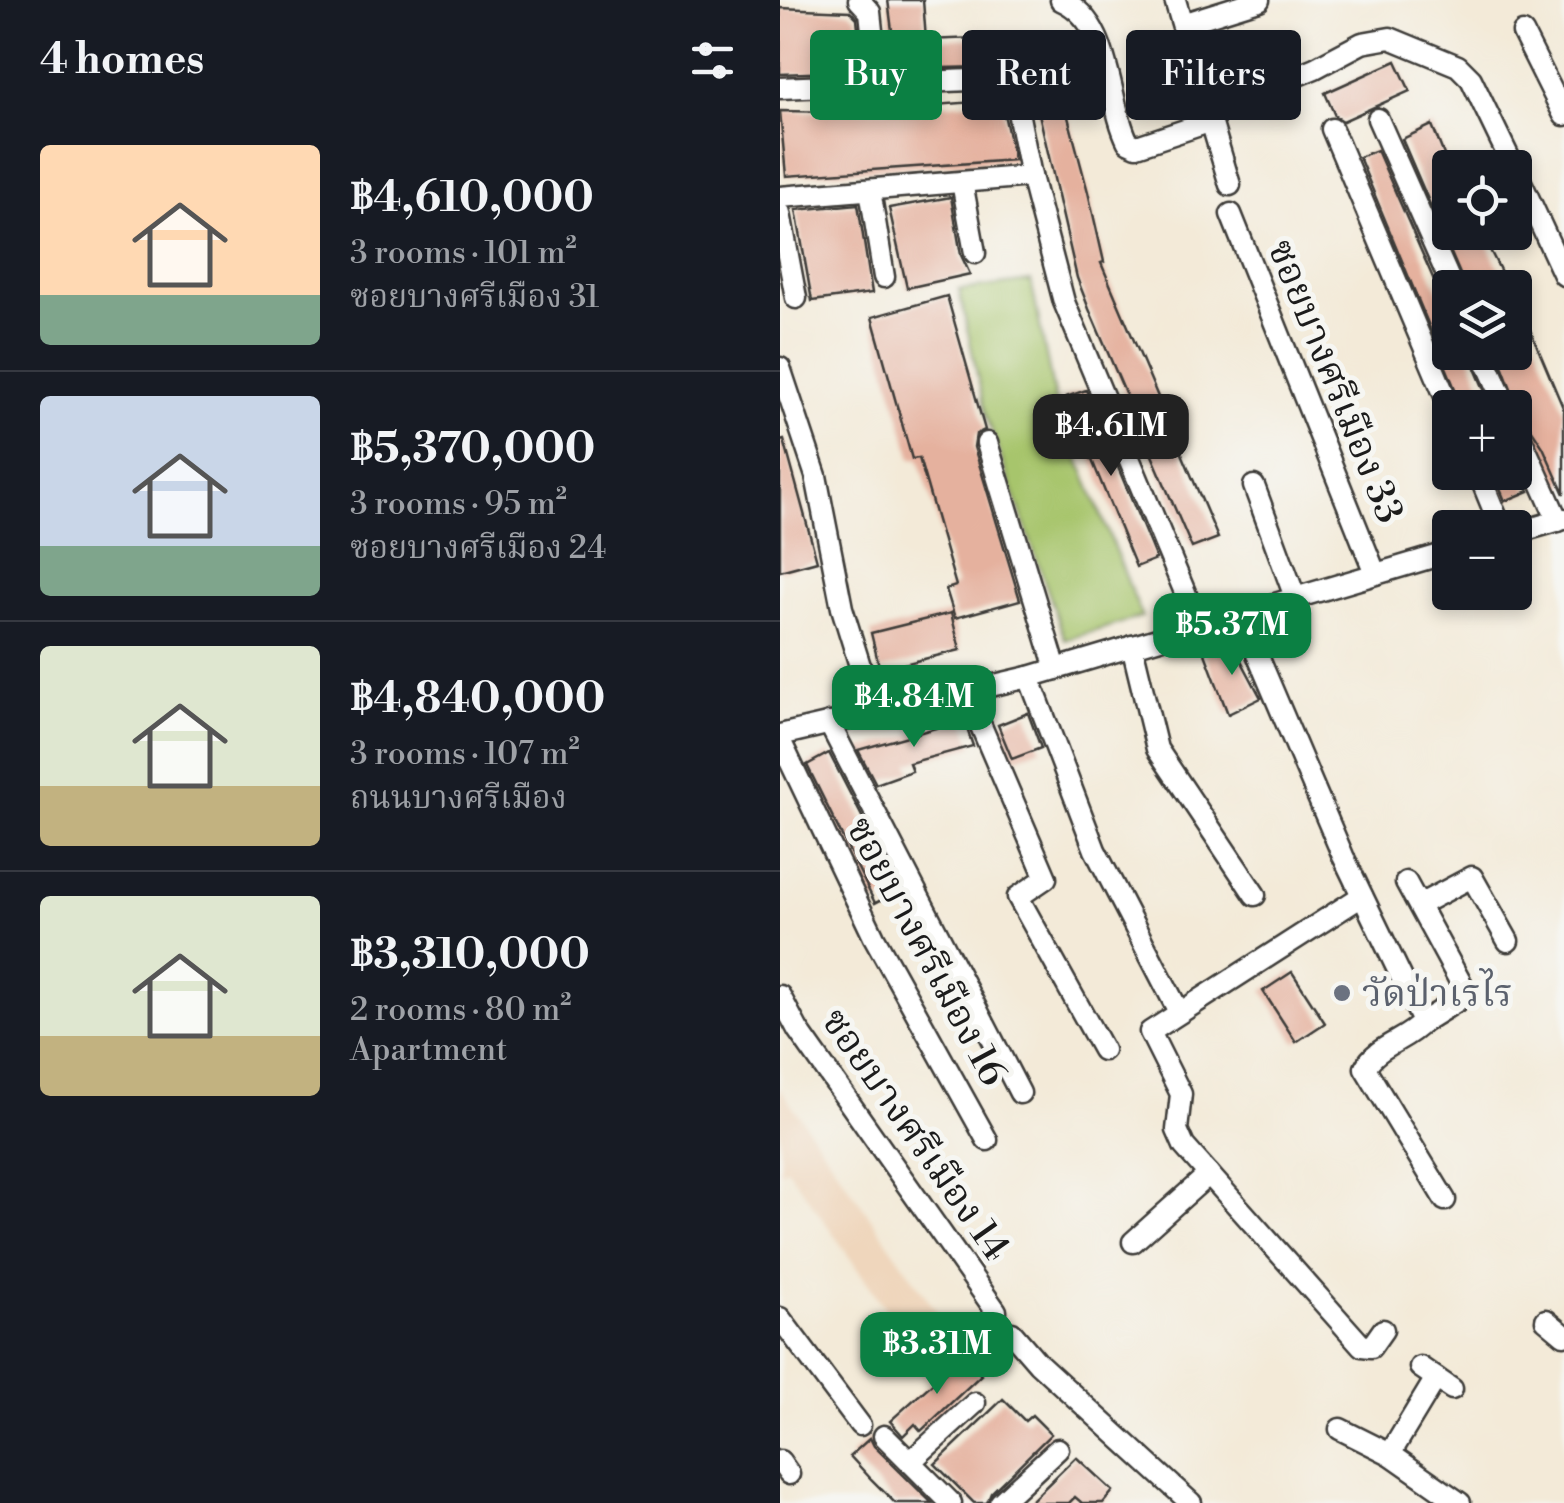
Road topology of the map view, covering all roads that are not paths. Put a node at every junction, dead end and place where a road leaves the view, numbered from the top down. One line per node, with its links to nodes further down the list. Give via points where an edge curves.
1 (860, 0): 6 (street)
2 (1061, 0): 15 (street, via 1086,20 1099,44 1128,142 1137,146)
3 (1175, 0): 5 (street)
4 (1259, 0): 5 (street)
5 (1185, 23): 7 (street)
6 (872, 30)
7 (1187, 30)
8 (1524, 33): 13 (street)
9 (1301, 74): 18 (street, via 1362,44 1390,38 1458,66 1471,78)
10 (942, 82): 19 (street, via 995,78 1008,85 1016,96)
11 (810, 87): 12 (street)
12 (780, 88)
13 (1564, 116)
14 (1378, 119): 28 (street)
15 (1201, 120)
16 (1212, 120): 21 (street)
17 (1332, 129): 33 (street)
18 (1506, 150)
19 (1031, 176): 20 (street); 43 (street, via 1064,302)
20 (962, 182): 22 (street); 27 (street)
21 (1230, 185)
22 (870, 190): 23 (street); 30 (street)
23 (780, 197)
24 (1532, 205): 29 (street)
25 (780, 212): 31 (street)
26 (1231, 214): 40 (street, ซอยบางศรีเมือง 33)
27 (975, 253)
28 (1445, 270)
29 (1564, 275)
30 (884, 277)
31 (796, 298)
32 (780, 368): 48 (street, via 816,476 842,608)
33 (1442, 390)
34 (987, 442): 45 (street)
35 (1532, 460): 37 (street)
36 (1254, 486): 41 (street)
37 (1561, 520): 38 (street)
38 (1532, 528)
39 (1432, 557): 40 (street)
40 (1375, 574): 41 (street)
41 (1295, 597): 42 (street)
42 (1240, 614): 43 (street); 53 (street)
43 (1199, 626): 44 (street)
44 (1132, 646): 45 (street); 52 (street, via 1157,749)
45 (1056, 669): 46 (street)
46 (1029, 677): 47 (street); 57 (street, via 1095,850)
47 (966, 690): 48 (street); 59 (street, via 1046,878 1018,897)
48 (874, 710): 49 (street)
49 (829, 723): 50 (street); 60 (street)
50 (780, 737): 61 (street, ซอยบางศรีเมือง 16, via 874,937)
51 (1406, 882): 54 (street)
52 (1254, 895)
53 (1362, 896): 57 (street); 58 (street)
54 (1419, 906): 55 (street, via 1472,877); 58 (street, via 1462,985 1457,1000)
55 (1508, 941)
56 (780, 996): 65 (street, ซอยบางศรีเมือง 14)
57 (1178, 1012): 62 (street, via 1150,1032 1181,1094 1178,1137)
58 (1423, 1022): 63 (street, via 1377,1052 1365,1068)
59 (1103, 1050)
60 (1020, 1093)
61 (987, 1140)
62 (1209, 1174): 64 (street); 68 (street, via 1362,1346 1371,1347)
63 (1445, 1200)
64 (1134, 1242)
65 (996, 1310)
66 (780, 1318): 73 (street)
67 (1546, 1320): 70 (street)
68 (1383, 1330)
69 (1012, 1332): 81 (street)
70 (1564, 1335)
71 (1436, 1378): 77 (street)
72 (975, 1402): 78 (street)
73 (860, 1425)
74 (1340, 1429): 77 (street)
75 (884, 1436): 78 (street)
76 (1058, 1449): 80 (street)
77 (1390, 1454): 82 (street)
78 (910, 1462): 79 (street)
79 (951, 1503)
80 (1000, 1503)
81 (1191, 1503)
82 (1460, 1503)

